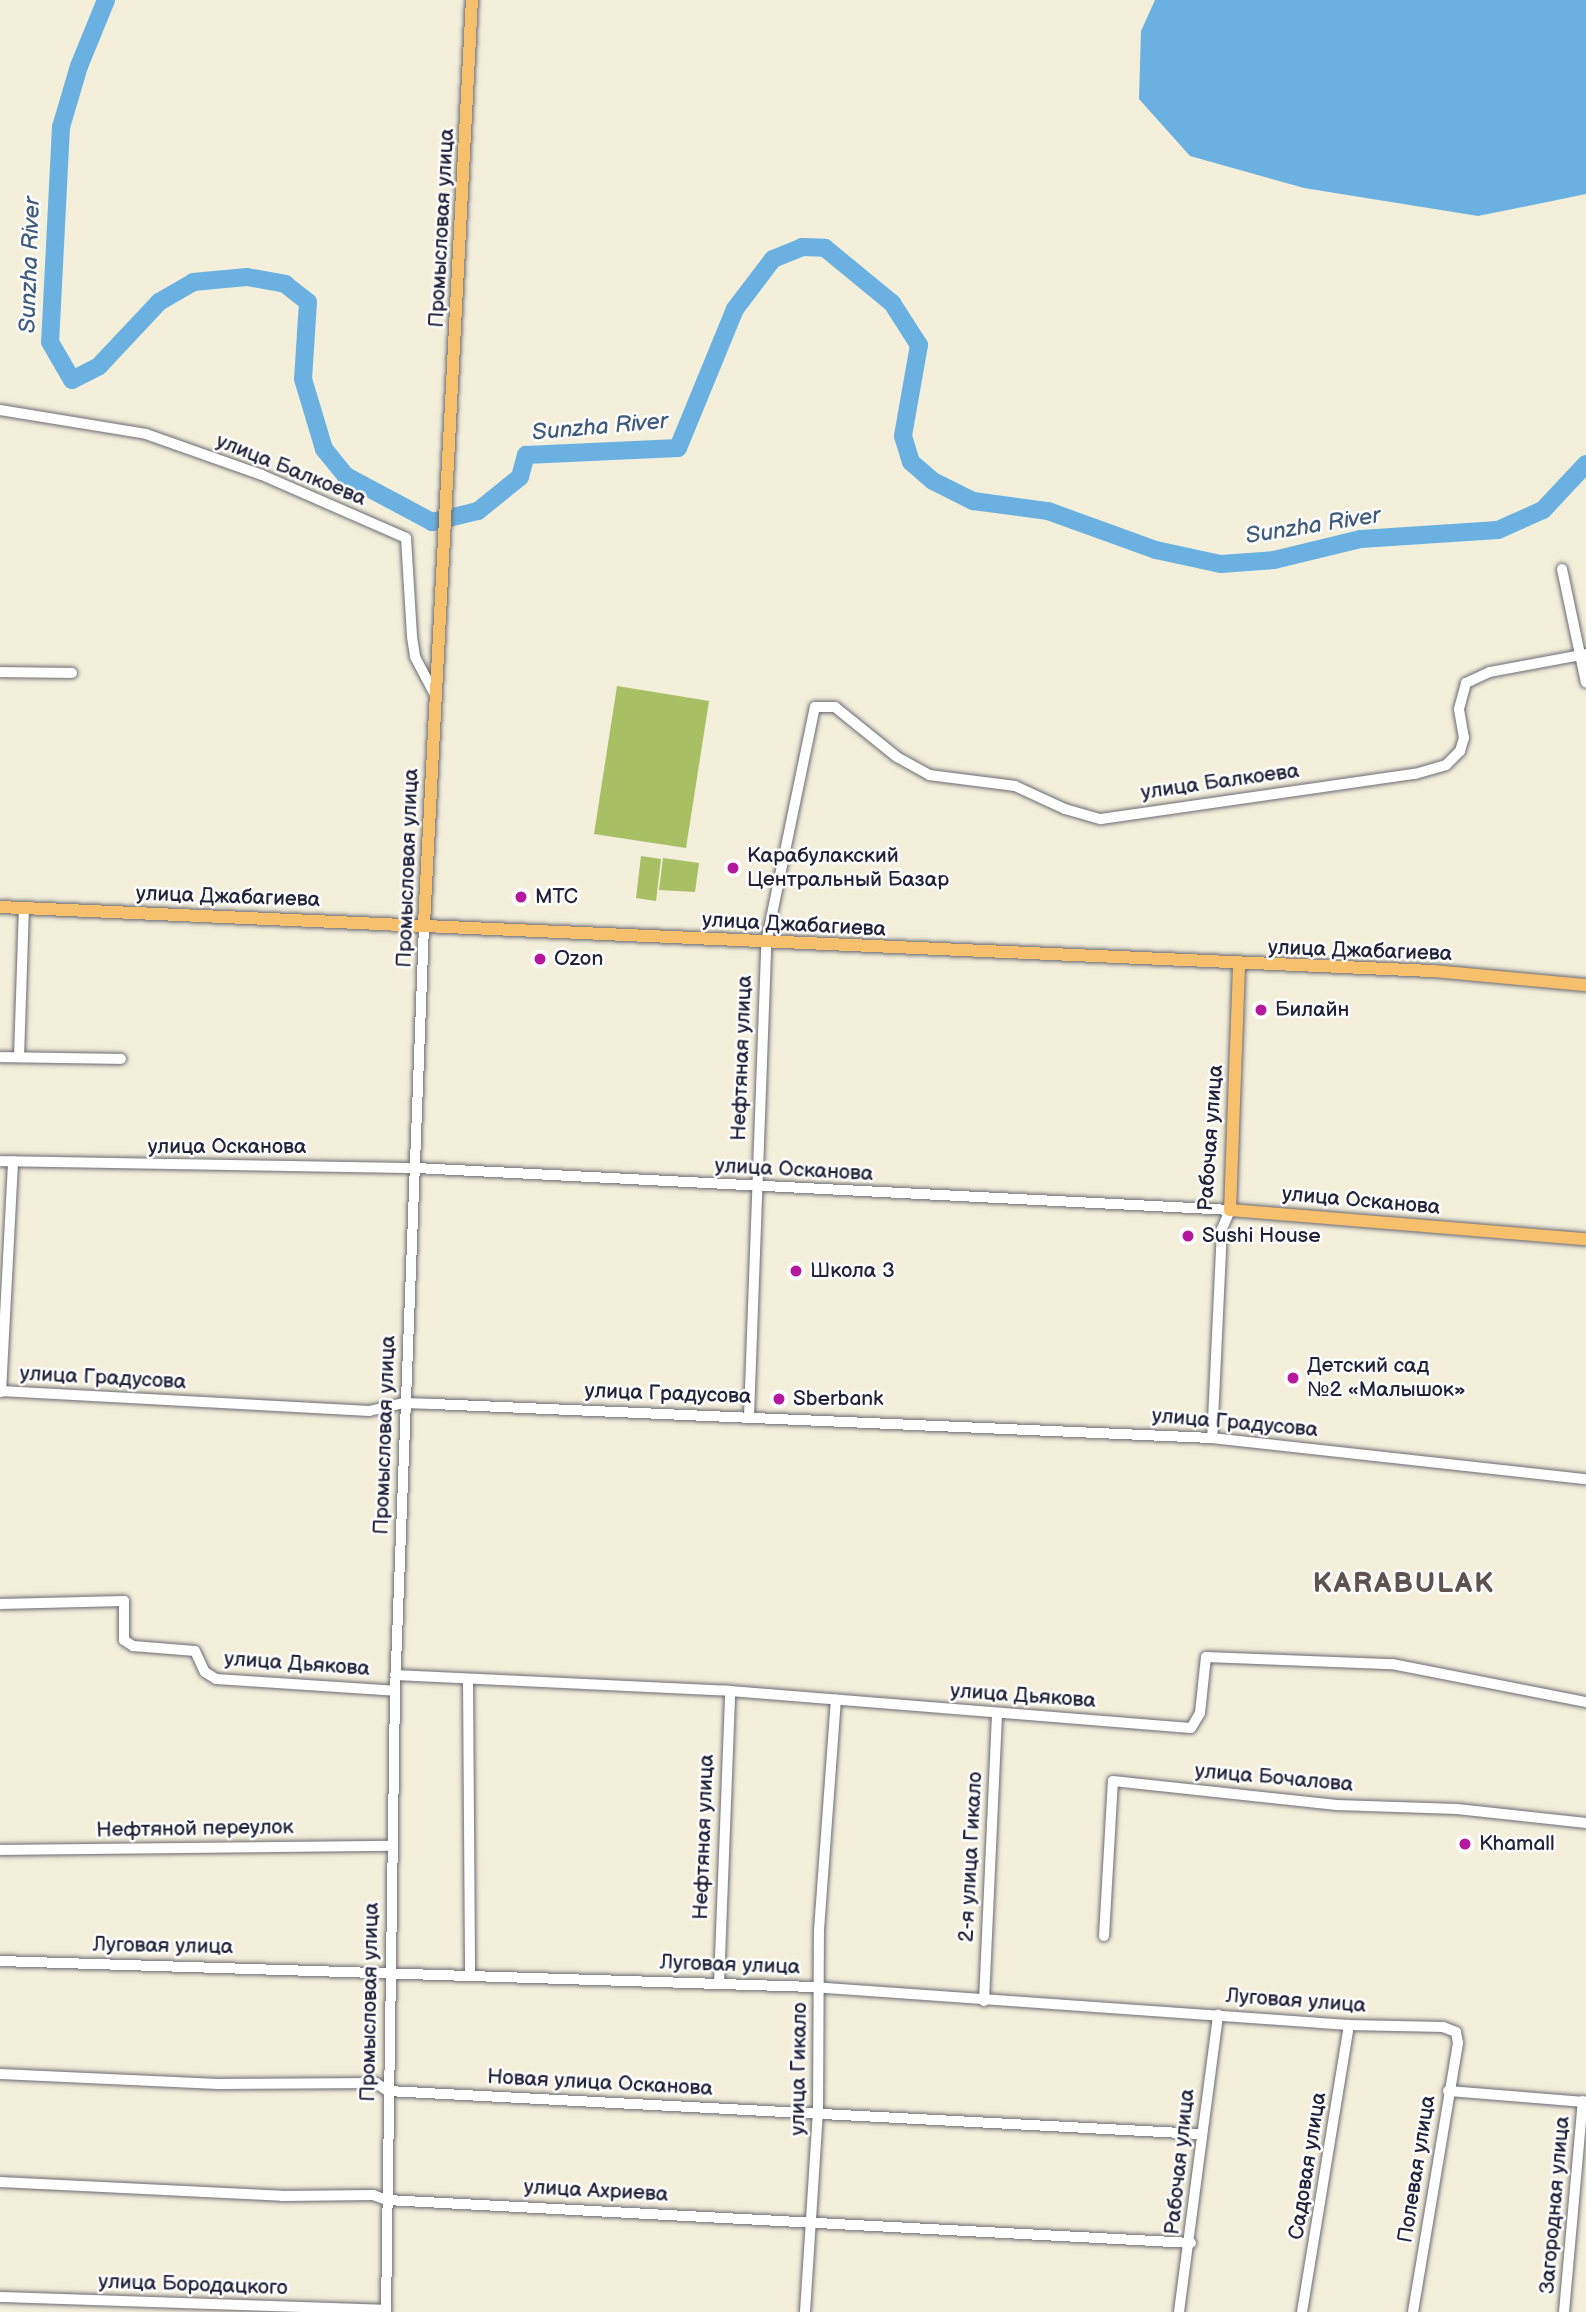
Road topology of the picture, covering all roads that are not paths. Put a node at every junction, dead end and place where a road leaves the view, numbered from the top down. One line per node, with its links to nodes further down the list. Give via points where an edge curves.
1 (472, 0): 8 (main road, Промысловая улица)
2 (0, 410): 8 (street, улица Балкоева, via 146,434 262,475 406,538 415,657)
3 (1562, 569): 4 (street)
4 (1584, 654): 7 (street); 9 (street, улица Балкоева, via 1490,672 1466,683 1459,709 1464,738 1460,751 1446,765 1415,774 1101,819 1065,809 1015,786 929,775 897,757 835,706)
5 (0, 672): 6 (street)
6 (72, 673)
7 (1586, 683)
8 (435, 696): 12 (main road, Промысловая улица)
9 (815, 707): 13 (street, Нефтяная улица)
10 (0, 907): 11 (main road, улица Джабагиева)
11 (24, 908): 12 (main road, улица Джабагиева); 17 (street)
12 (424, 924): 13 (main road, улица Джабагиева); 21 (street, Промысловая улица)
13 (766, 943): 14 (main road, улица Джабагиева); 22 (street, Нефтяная улица)
14 (1239, 966): 15 (main road, улица Джабагиева, via 1434,971); 23 (main road, Рабочая улица)
15 (1586, 985)
16 (0, 1057): 17 (street)
17 (19, 1057): 18 (street)
18 (121, 1059)
19 (0, 1161): 20 (street, улица Осканова)
20 (13, 1161): 21 (street, улица Осканова); 25 (street)
21 (416, 1168): 22 (street, улица Осканова); 26 (street, Промысловая улица)
22 (756, 1188): 23 (street, улица Осканова); 27 (street, Нефтяная улица)
23 (1230, 1210): 24 (main road, улица Осканова); 28 (street, Рабочая улица, via 1222,1229)
24 (1586, 1239)
25 (1, 1391): 26 (street, улица Градусова, via 369,1411)
26 (404, 1403): 27 (street, улица Градусова); 31 (street, Промысловая улица)
27 (749, 1416): 28 (street, улица Градусова)
28 (1212, 1438): 29 (street, улица Градусова)
29 (1586, 1479)
30 (0, 1604): 33 (street, улица Дьякова, via 124,1601 124,1640 133,1646 195,1651 205,1672 216,1679)
31 (395, 1675): 32 (street, улица Дьякова); 33 (street, Промысловая улица)
32 (468, 1679): 34 (street, улица Дьякова); 44 (street)
33 (395, 1690): 39 (street, Промысловая улица)
34 (730, 1691): 35 (street, улица Дьякова); 45 (street, Нефтяная улица)
35 (836, 1700): 37 (street, улица Дьякова); 46 (street, улица Гикало)
36 (1586, 1702): 37 (street, улица Дьякова, via 1392,1664 1206,1657 1200,1713 1191,1727)
37 (997, 1715): 47 (street, 2-я улица Гикало)
38 (1586, 1823): 41 (street, улица Бочалова, via 1457,1809 1337,1805 1112,1781)
39 (391, 1846): 40 (street, Нефтяной переулок); 43 (street, Промысловая улица)
40 (0, 1850)
41 (1104, 1936)
42 (0, 1961): 43 (street, Луговая улица)
43 (390, 1973): 44 (street, Луговая улица); 52 (street, Промысловая улица)
44 (470, 1976): 45 (street, Луговая улица)
45 (719, 1984): 46 (street, Луговая улица)
46 (820, 1989): 47 (street, Луговая улица); 55 (street, улица Гикало)
47 (984, 2001): 48 (street, Луговая улица)
48 (1218, 2015): 49 (street, Луговая улица); 56 (street, Рабочая улица)
49 (1349, 2025): 50 (street, Луговая улица); 65 (street, Садовая улица)
50 (1456, 2032): 53 (street, Полевая улица)
51 (0, 2074): 52 (street, Новая улица Осканова, via 218,2084 376,2083)
52 (388, 2091): 55 (street, Новая улица Осканова); 58 (street, Промысловая улица)
53 (1448, 2091): 54 (street); 66 (street, Полевая улица)
54 (1585, 2101): 67 (street, Загородная улица)
55 (818, 2113): 56 (street, Новая улица Осканова); 59 (street, улица Гикало)
56 (1200, 2134): 60 (street, Рабочая улица)
57 (0, 2182): 58 (street, улица Ахриева, via 282,2196 373,2195)
58 (387, 2200): 59 (street, улица Ахриева); 62 (street, Промысловая улица)
59 (811, 2222): 60 (street, улица Ахриева); 63 (street, улица Гикало)
60 (1191, 2243): 64 (street, Рабочая улица)
61 (0, 2297): 62 (street, улица Бородацкого)
62 (386, 2311)
63 (805, 2312)
64 (1179, 2312)
65 (1303, 2312)
66 (1413, 2312)
67 (1564, 2312)

